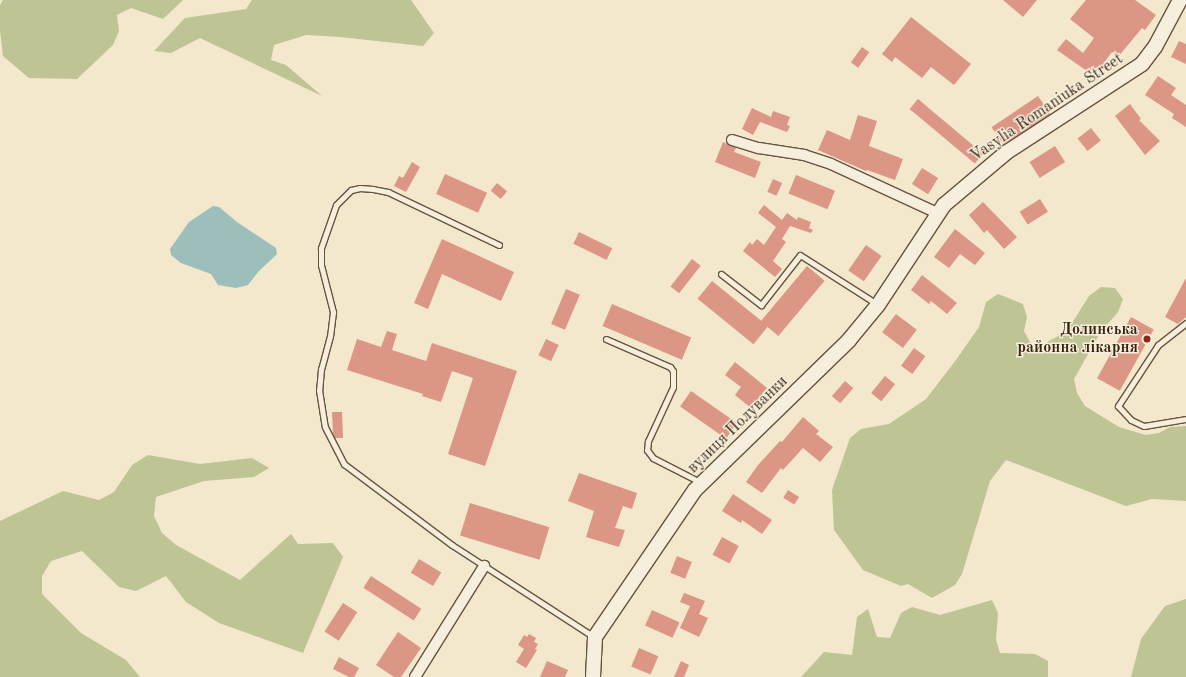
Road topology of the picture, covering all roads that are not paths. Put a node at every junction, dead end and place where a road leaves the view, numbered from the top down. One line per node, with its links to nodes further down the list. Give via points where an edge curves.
1 (1180, 0): 3 (street, Vasylia Romaniuka Street, via 1155,47 1142,64 1007,152)
2 (732, 140): 3 (street, via 759,148 804,155 831,164)
3 (937, 213): 6 (street, вулиця Полуванки)
4 (499, 245): 11 (lane, via 388,192 360,188 351,190 336,205 321,248 321,265 333,312 319,390 325,427 332,443 344,464)
5 (721, 274): 6 (lane, via 761,305 800,255)
6 (878, 305): 10 (street, вулиця Полуванки, via 849,340)
7 (1186, 323): 9 (lane, via 1158,345 1118,406 1131,420 1144,426)
8 (606, 339): 10 (lane, via 670,366 673,371 673,387 648,441 648,450 653,458)
9 (1186, 419)
10 (703, 484): 12 (street, вулиця Полуванки, via 696,490)
11 (484, 566): 12 (lane); 13 (street)
12 (595, 638): 14 (street)
13 (415, 677)
14 (593, 677)

